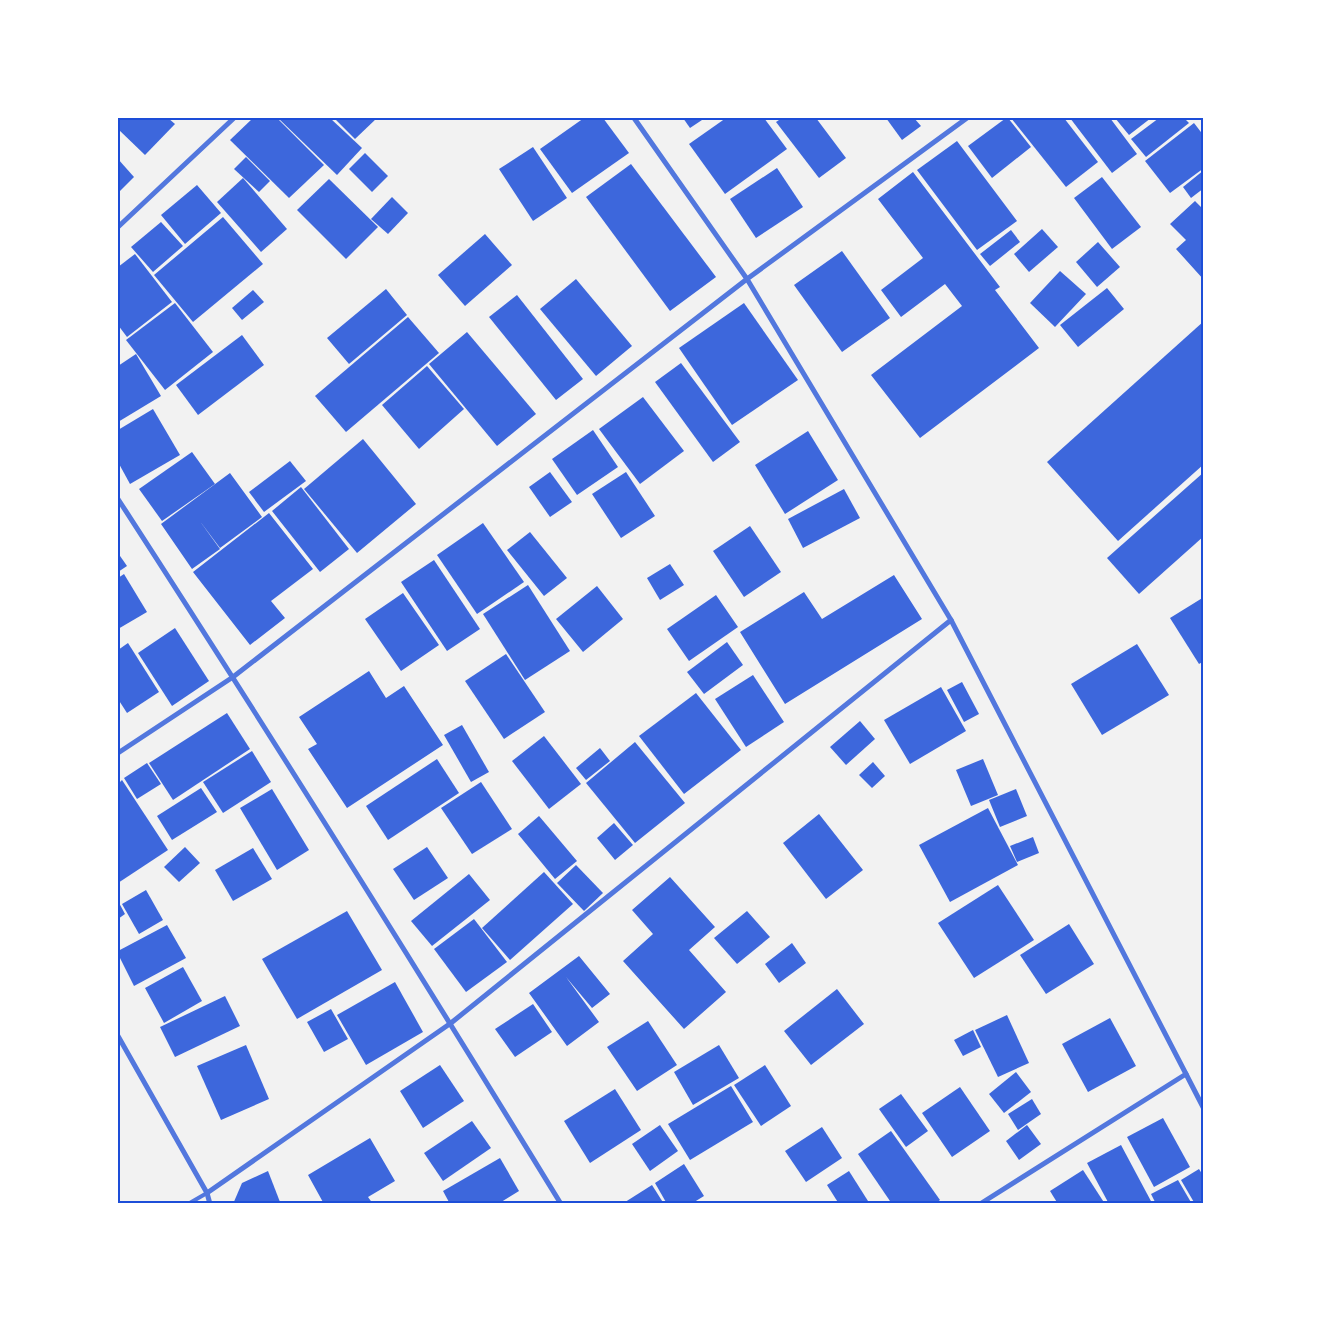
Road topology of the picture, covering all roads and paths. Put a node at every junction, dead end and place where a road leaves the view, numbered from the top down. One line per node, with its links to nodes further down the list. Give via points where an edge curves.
1 (234, 118): 4 (street)
2 (634, 118): 5 (street)
3 (966, 118): 5 (street)
4 (118, 227)
5 (747, 279): 7 (street); 8 (street)
6 (118, 499): 8 (street)
7 (951, 620): 10 (street); 12 (street)
8 (233, 677): 9 (street); 10 (street)
9 (118, 753)
10 (451, 1023): 14 (street); 17 (street)
11 (118, 1036): 14 (street)
12 (1186, 1074): 13 (street); 18 (street)
13 (1204, 1109)
14 (207, 1193): 15 (lane); 16 (street)
15 (188, 1204)
16 (210, 1204)
17 (561, 1204)
18 (980, 1204)

